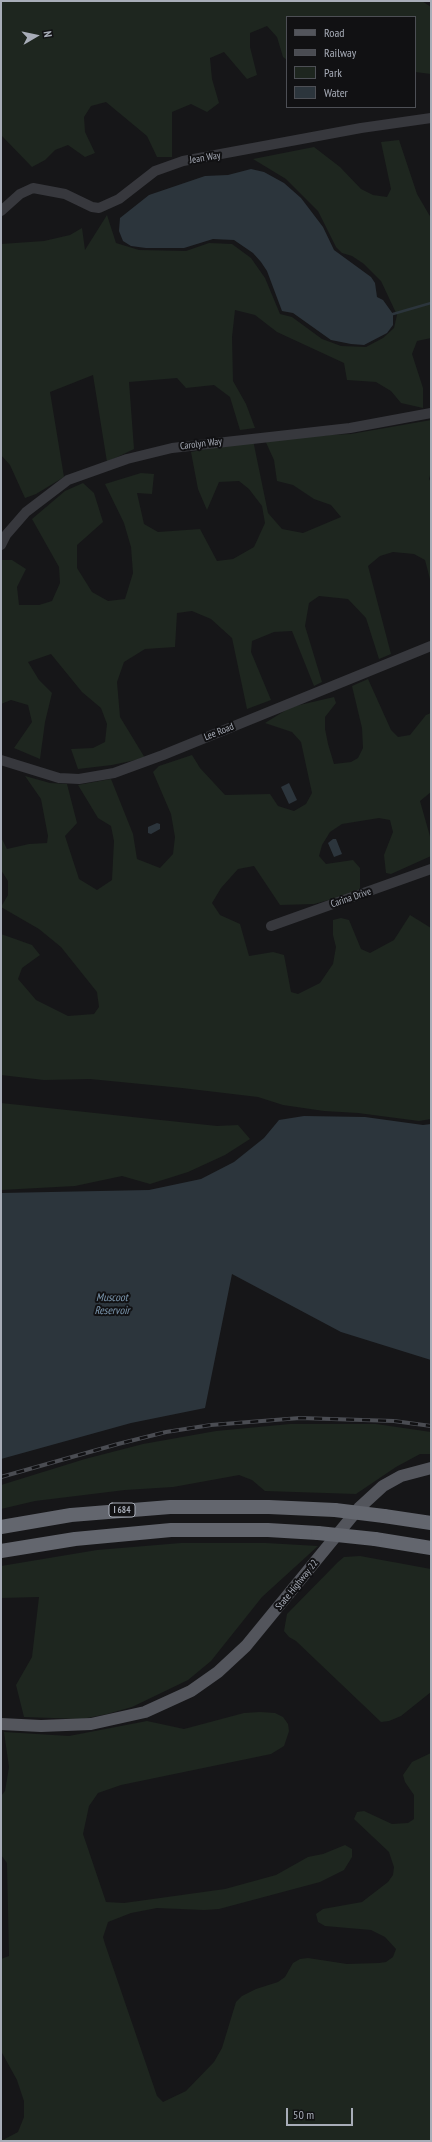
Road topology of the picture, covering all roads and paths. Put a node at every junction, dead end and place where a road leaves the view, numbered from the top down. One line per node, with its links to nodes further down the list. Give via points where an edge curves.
1 (431, 118): 2 (street, Jean Way, via 361,128 183,161 155,171 119,199 99,208 92,208 65,194 33,188 20,194)
2 (1, 211)
3 (431, 413): 4 (street, Carolyn Way, via 350,428 172,448 127,459 68,480 26,512 6,535)
4 (1, 545)
5 (431, 646): 6 (street, Lee Road, via 114,773 80,779 59,778)
6 (1, 760)
7 (431, 869): 8 (street, Carina Drive)
8 (271, 926)
9 (431, 1468): 14 (main road, State Highway 22, via 401,1476 377,1491 359,1508 261,1628 232,1660 204,1683 162,1705 128,1717 91,1724)
10 (431, 1523): 11 (highway, I 684, bridge, via 335,1510 170,1507 72,1515)
11 (1, 1527)
12 (431, 1548): 13 (highway, bridge, via 375,1539 268,1530 171,1530 75,1539)
13 (1, 1551)
14 (1, 1724)

